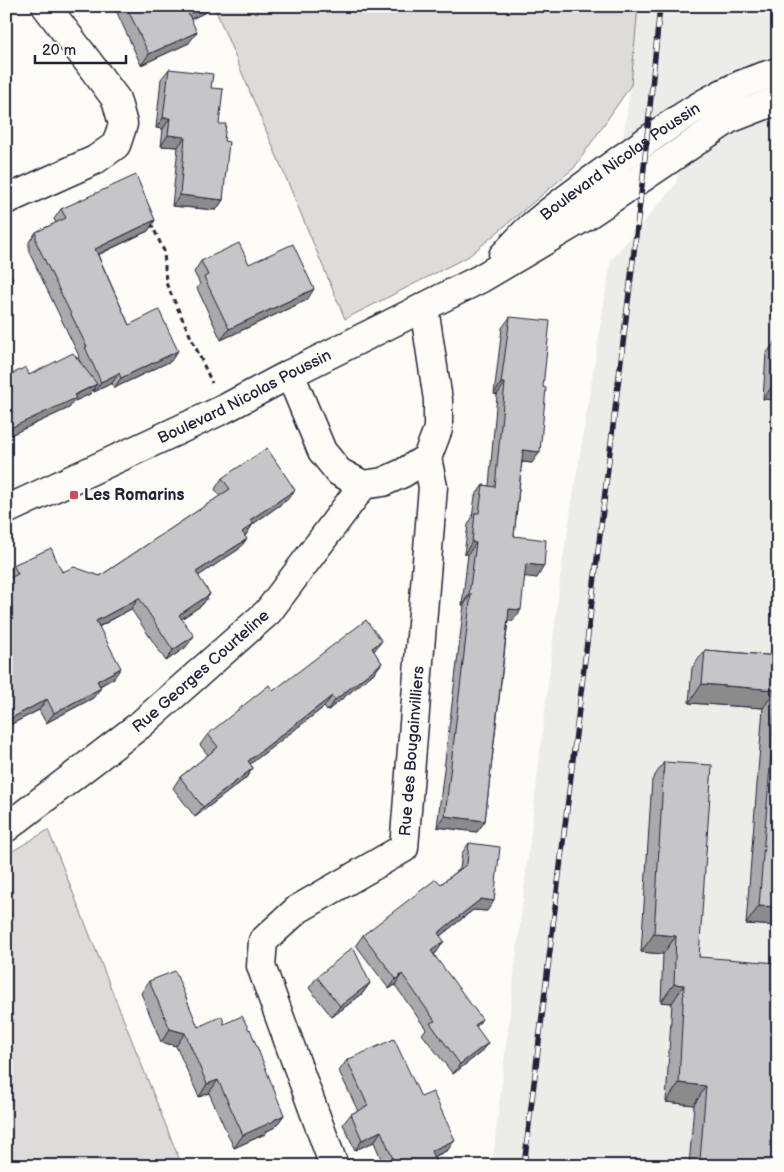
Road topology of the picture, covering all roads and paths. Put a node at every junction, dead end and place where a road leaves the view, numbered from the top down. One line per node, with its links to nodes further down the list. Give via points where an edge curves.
1 (46, 6): 4 (street, via 116,99 123,124 116,145 95,160)
2 (778, 72): 6 (street, Boulevard Nicolas Poussin, via 725,92 647,141 529,229)
3 (778, 100): 6 (street, Boulevard Nicolas Poussin, via 728,119 583,218)
4 (6, 200)
5 (148, 216): 9 (path, via 164,251 166,283)
6 (480, 279): 7 (street, Boulevard Nicolas Poussin)
7 (424, 307): 8 (street, Boulevard Nicolas Poussin); 10 (street, via 438,400 438,429)
8 (290, 374): 9 (street, Boulevard Nicolas Poussin); 11 (street, via 322,451 339,472)
9 (224, 410): 12 (street, Boulevard Nicolas Poussin)
10 (427, 458): 11 (street, via 383,482); 14 (street, Rue des Bougainvilliers, via 433,487 404,848 298,909 263,941 261,966)
11 (363, 485): 13 (street, Rue Georges Courteline, via 268,612 140,725)
12 (6, 510)
13 (6, 828)
14 (334, 1166)

